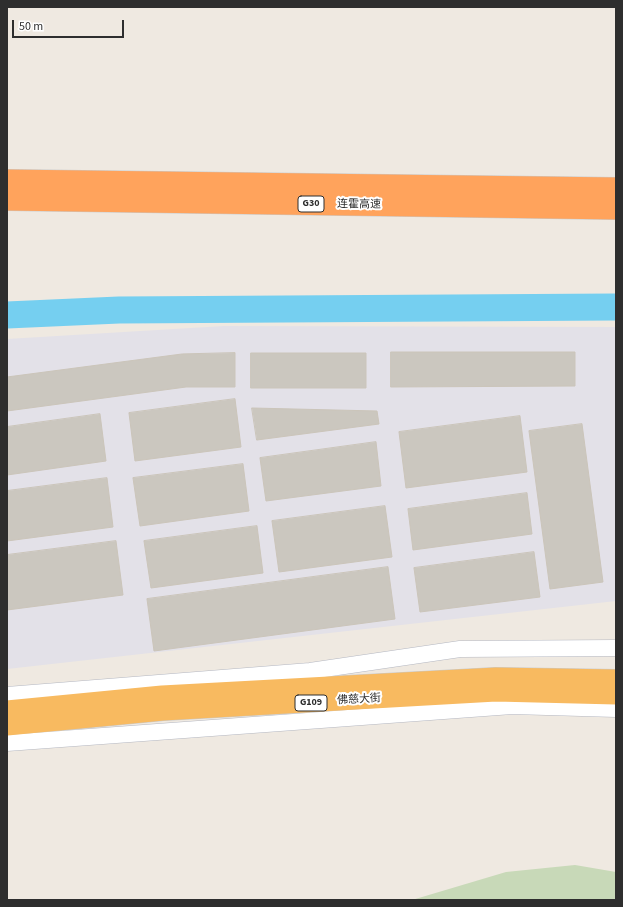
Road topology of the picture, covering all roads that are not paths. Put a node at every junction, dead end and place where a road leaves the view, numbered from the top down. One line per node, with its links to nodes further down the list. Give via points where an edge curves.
1 (7, 180): 2 (highway, 连霍高速 / G30)
2 (616, 188)
3 (7, 200): 4 (highway, 连霍高速 / G30)
4 (616, 209)
5 (616, 648): 7 (main road, via 460,650 310,671)
6 (616, 680): 10 (highway, 佛慈大街 / G109, via 488,677 162,695)
7 (7, 695)
8 (616, 695): 11 (highway, 佛慈大街 / G109, via 496,692 163,711)
9 (616, 709): 12 (main road, via 512,706)
10 (7, 710)
11 (7, 726)
12 (7, 743)

